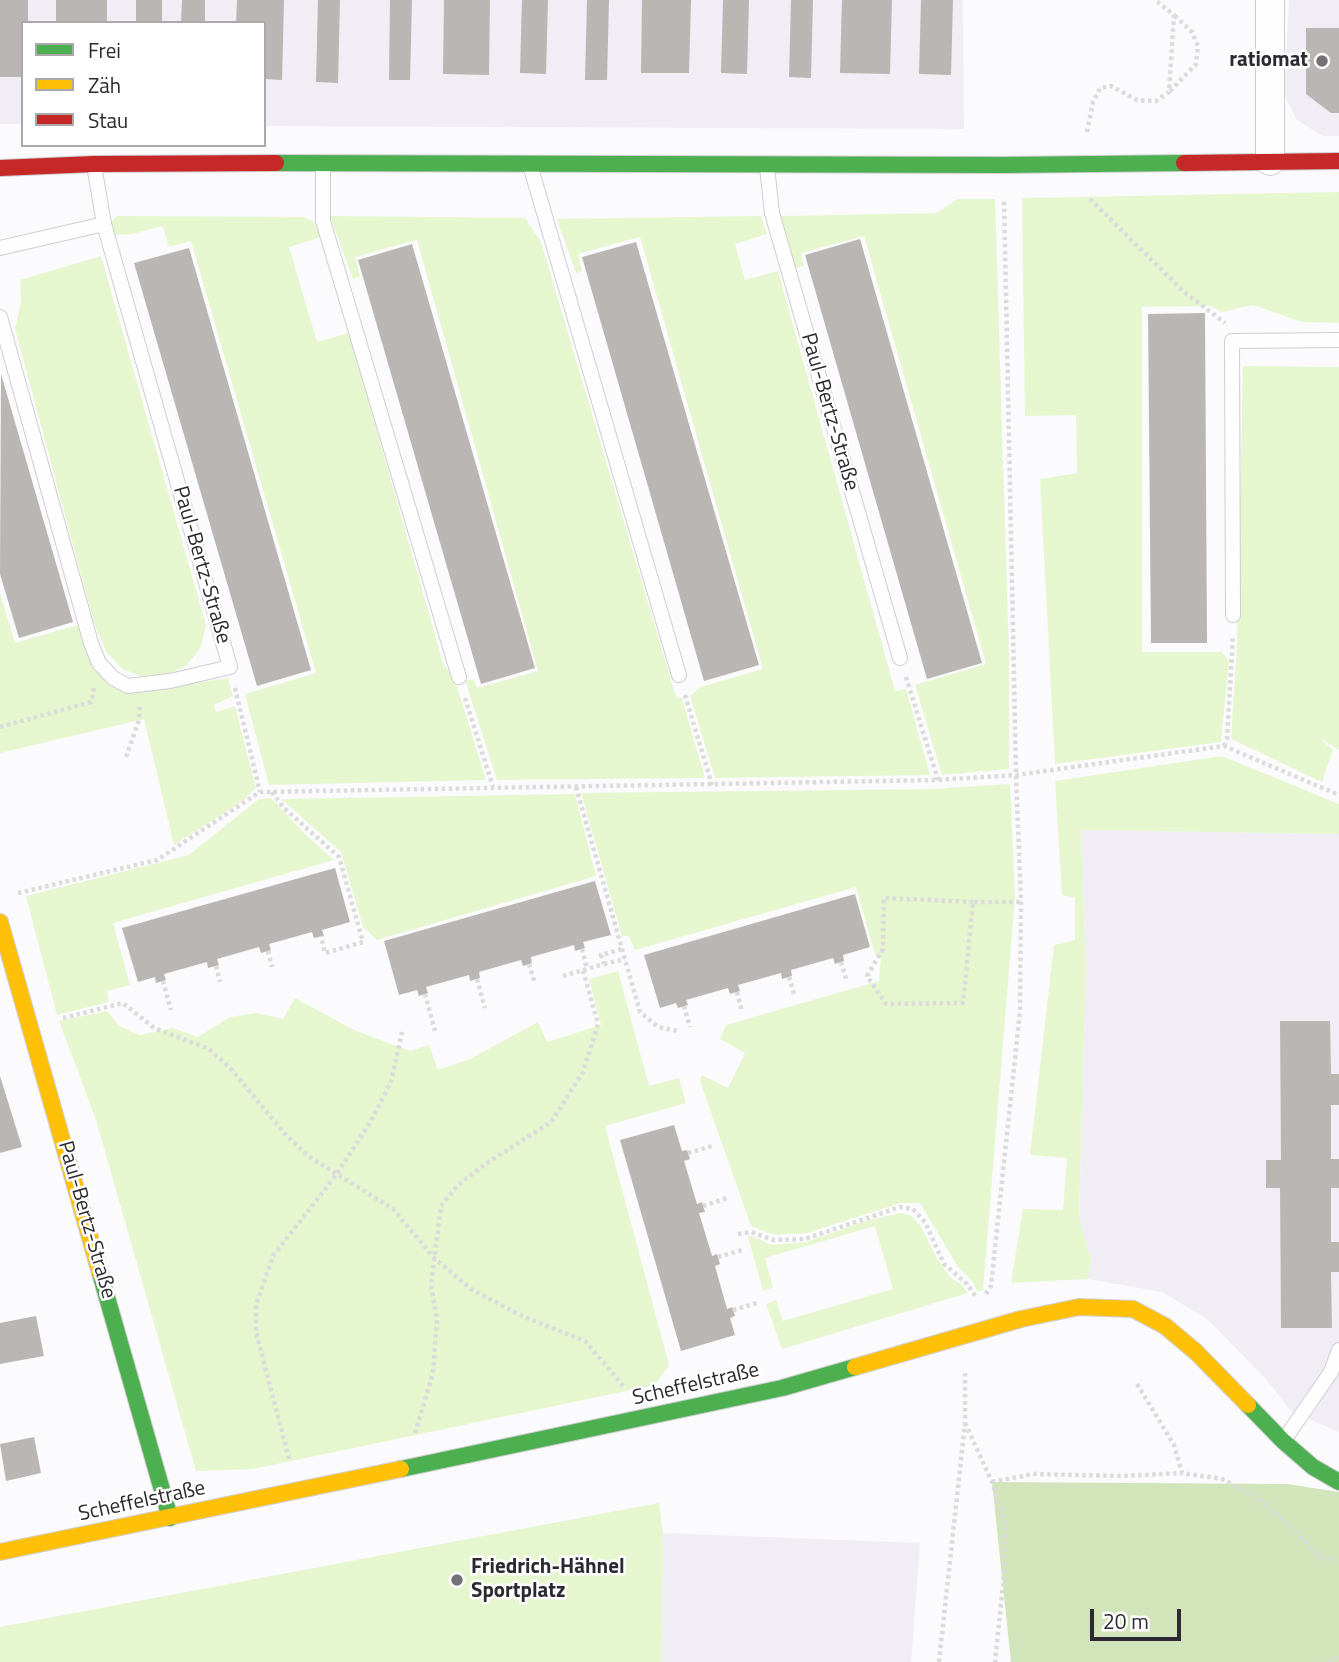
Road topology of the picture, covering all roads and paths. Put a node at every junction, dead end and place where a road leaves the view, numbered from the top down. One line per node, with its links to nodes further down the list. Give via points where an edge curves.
1 (1155, 0): 3 (path)
2 (1270, 0): 5 (street)
3 (1174, 15): 4 (path); 4 (path, via 1198,46 1196,64)
4 (1169, 92): 11 (path, via 1156,102 1137,100 1111,86 1100,88 1088,126)
5 (1270, 161): 6 (street); 11 (street)
6 (1339, 161)
7 (323, 163): 8 (street); 9 (street); 24 (lane, via 323,221)
8 (94, 164): 13 (street); 14 (lane, Paul-Bertz-Straße)
9 (530, 164): 10 (street); 23 (lane)
10 (767, 164): 12 (street); 20 (lane, Paul-Bertz-Straße, via 772,213)
11 (1086, 164): 12 (street); 18 (path, via 1087,197 1183,291 1227,324)
12 (1003, 165): 29 (path)
13 (0, 168)
14 (104, 224): 15 (lane); 22 (lane, Paul-Bertz-Straße)
15 (0, 248)
16 (0, 317): 21 (lane, Paul-Bertz-Straße)
17 (1339, 340): 18 (lane)
18 (1232, 341): 19 (lane)
19 (1233, 615): 27 (path)
20 (900, 658): 30 (path)
21 (100, 663): 22 (lane, Paul-Bertz-Straße, via 128,686); 26 (path, via 91,702)
22 (230, 667): 34 (path)
23 (679, 675): 31 (path)
24 (458, 677): 32 (path)
25 (139, 720): 28 (path)
26 (0, 727)
27 (1224, 746): 29 (path); 36 (path)
28 (126, 757)
29 (1016, 775): 30 (path); 39 (path)
30 (938, 780): 31 (path)
31 (712, 785): 33 (path)
32 (493, 787): 33 (path); 35 (path)
33 (576, 787): 43 (path)
34 (260, 792): 35 (path); 37 (path, via 157,860)
35 (272, 792): 41 (path, via 339,857 363,942 325,953)
36 (1339, 795)
37 (13, 895)
38 (973, 902): 38 (path, via 884,898 883,948 867,976 886,1004 964,1003); 39 (path)
39 (1021, 902): 76 (path, via 1020,1011 991,1286 981,1303 944,1264 925,1222 913,1209 900,1207 805,1239)
40 (0, 922): 66 (street, Paul-Bertz-Straße)
41 (321, 936)
42 (582, 949): 51 (path)
43 (622, 949): 45 (path); 48 (path, via 601,955)
44 (268, 951): 50 (path)
45 (625, 959): 48 (path); 69 (path, via 640,1012 658,1027)
46 (841, 962): 57 (path)
47 (529, 964): 58 (path)
48 (604, 964): 51 (path)
49 (216, 966): 56 (path)
50 (272, 967)
51 (585, 970): 52 (path); 79 (path, via 598,1024 583,1072 551,1122 457,1186 441,1206)
52 (564, 976)
53 (789, 977): 61 (path)
54 (477, 979): 63 (path)
55 (163, 981): 64 (path)
56 (220, 982)
57 (847, 982)
58 (535, 984)
59 (737, 992): 65 (path)
60 (425, 994): 68 (path)
61 (795, 997)
62 (684, 1006): 67 (path)
63 (485, 1008)
64 (171, 1010)
65 (743, 1012)
66 (30, 1026): 73 (path, via 123,1003 155,1028 209,1049 285,1134); 93 (street, Paul-Bertz-Straße)
67 (690, 1027)
68 (435, 1031)
69 (678, 1031)
70 (402, 1032): 73 (path, via 391,1082)
71 (712, 1146): 72 (path)
72 (688, 1153)
73 (336, 1175): 79 (path, via 393,1209); 92 (path, via 273,1256 256,1306 256,1332)
74 (727, 1198): 75 (path)
75 (704, 1206)
76 (738, 1234)
77 (742, 1250): 78 (path)
78 (718, 1257)
79 (434, 1258): 85 (path, via 471,1289 584,1341); 88 (path, via 431,1285 437,1319 433,1373)
80 (757, 1303): 81 (path)
81 (733, 1310)
82 (964, 1335): 85 (street, Scheffelstraße, via 782,1388); 86 (path); 87 (street, Scheffelstraße, via 1079,1307 1133,1309 1165,1326 1196,1352)
83 (1339, 1350): 87 (lane, via 1331,1371)
84 (1137, 1384): 89 (path, via 1174,1445)
85 (651, 1417): 88 (street, Scheffelstraße)
86 (965, 1423): 90 (path); 97 (path)
87 (1283, 1441): 91 (street, Scheffelstraße)
88 (404, 1467): 92 (street, Scheffelstraße)
89 (1182, 1473): 90 (path, via 1033,1474); 95 (path, via 1222,1479 1252,1495 1320,1557)
90 (992, 1482): 98 (path, via 1005,1524)
91 (1339, 1482)
92 (297, 1490): 93 (street, Scheffelstraße)
93 (170, 1518): 94 (street, Scheffelstraße)
94 (0, 1552)
95 (1339, 1561)
96 (1339, 1656): 99 (path)
97 (939, 1662)
98 (995, 1662)
99 (1328, 1662)

